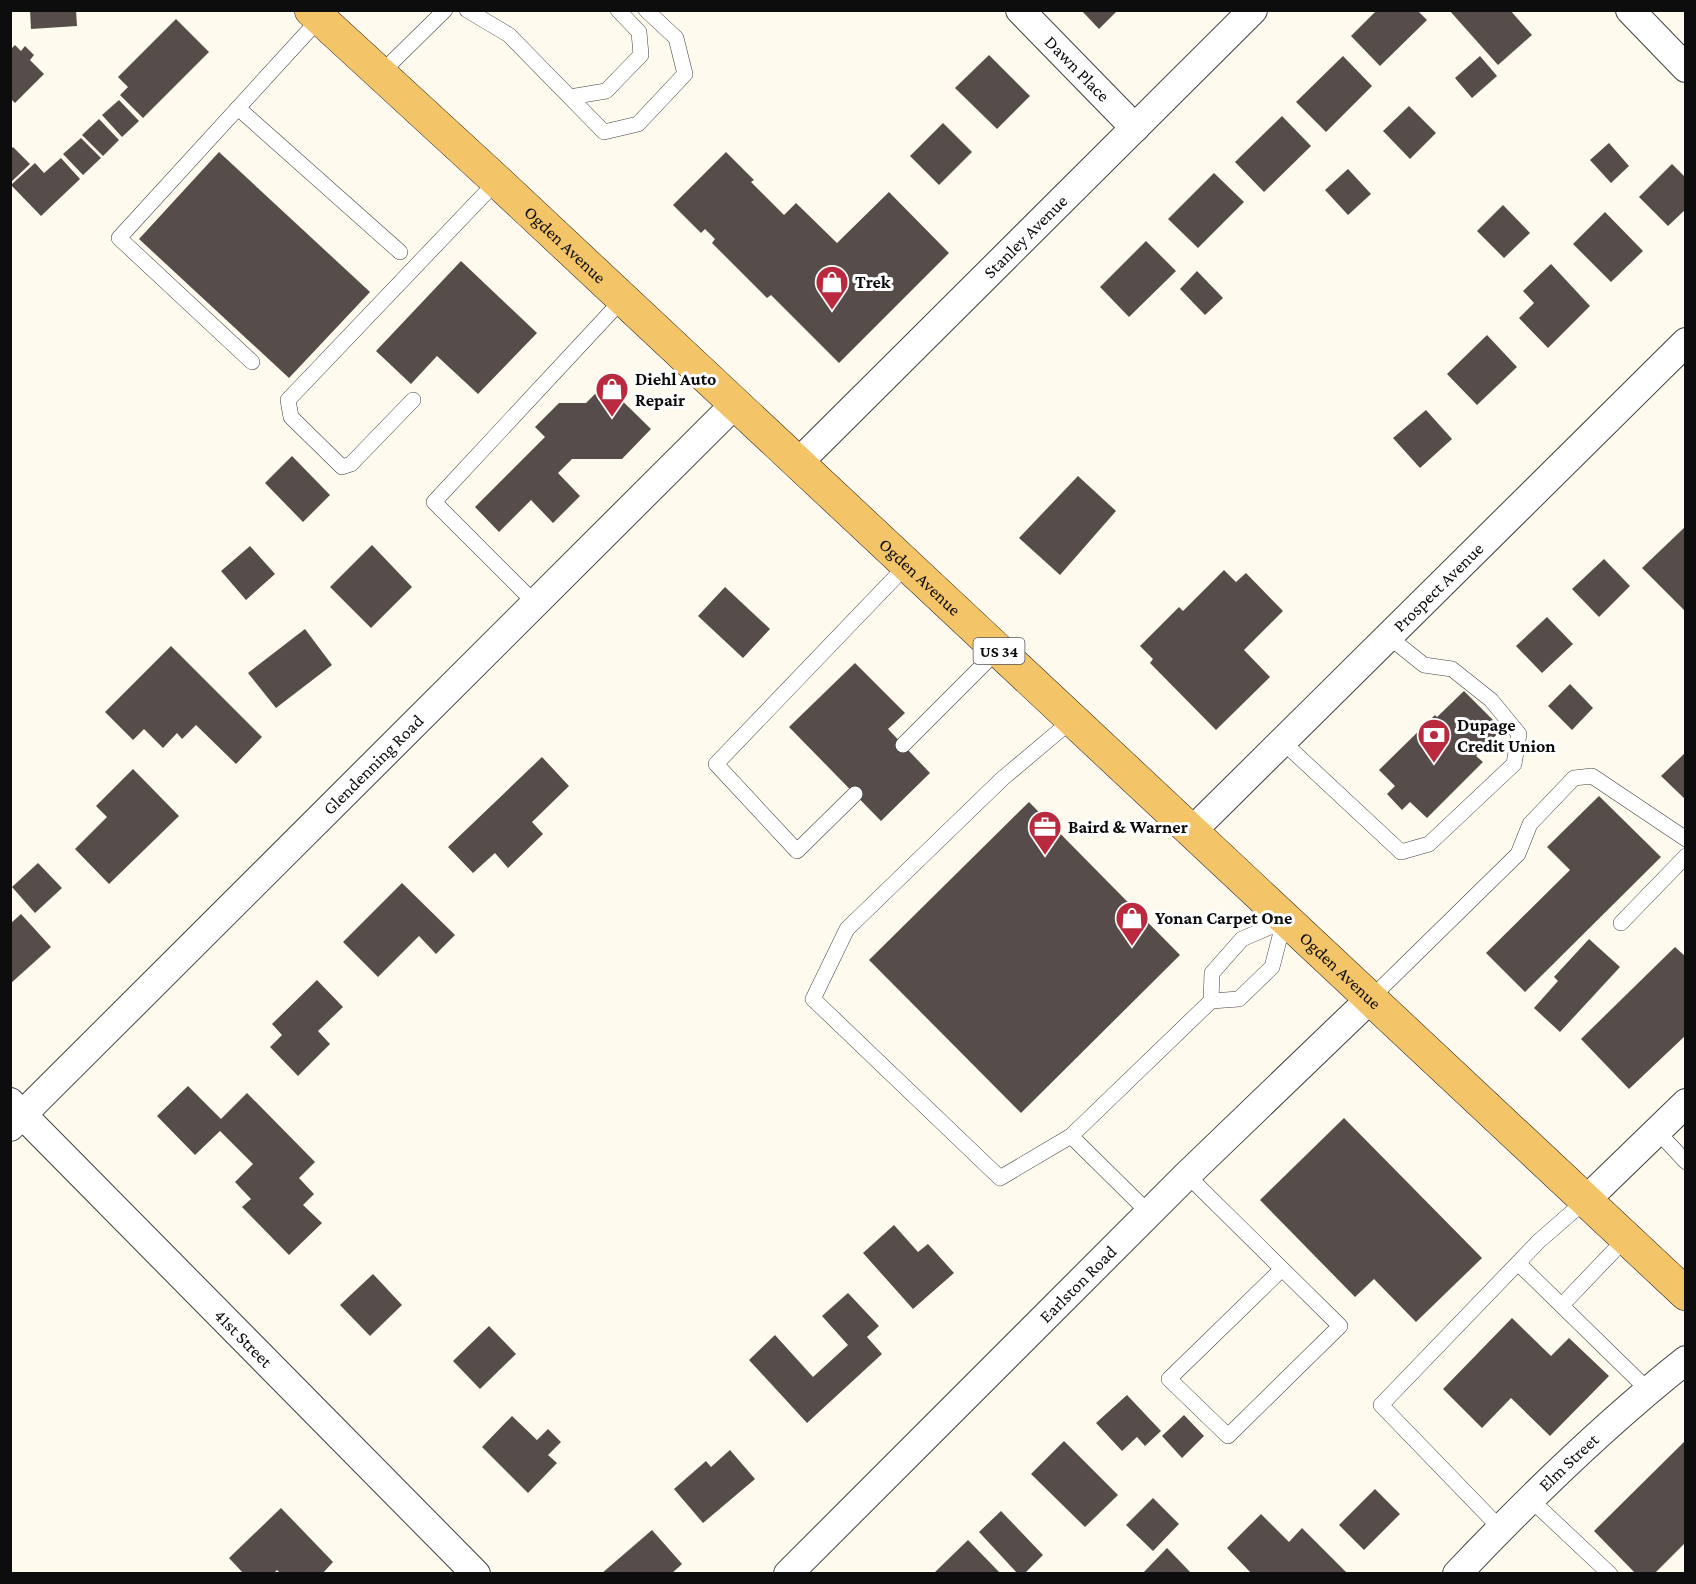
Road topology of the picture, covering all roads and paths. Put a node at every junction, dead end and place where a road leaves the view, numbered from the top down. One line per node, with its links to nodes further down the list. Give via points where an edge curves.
1 (445, 10): 10 (lane)
2 (467, 10): 11 (lane, via 509,35)
3 (618, 10): 11 (lane, via 639,32 641,55 606,91)
4 (646, 10): 11 (lane, via 676,38 685,74 638,124 604,132)
5 (1020, 10): 13 (street, Dawn Place)
6 (1253, 10): 13 (street, Stanley Avenue)
7 (1629, 10): 9 (street)
8 (319, 13): 10 (main road, Ogden Avenue / US 34); 12 (lane)
9 (1686, 68)
10 (380, 74): 14 (main road, Ogden Avenue / US 34)
11 (570, 97)
12 (238, 108): 15 (lane); 18 (lane, via 119,238)
13 (1136, 128): 21 (street, Stanley Avenue)
14 (497, 181): 16 (main road, Ogden Avenue / US 34); 19 (lane, via 288,399 291,417 342,467 351,464)
15 (400, 252)
16 (623, 299): 20 (main road, Ogden Avenue / US 34); 23 (lane, via 434,502)
17 (1686, 342): 24 (street, Prospect Avenue)
18 (252, 362)
19 (413, 400)
20 (735, 404): 21 (main road, Ogden Avenue / US 34); 23 (street, Glendenning Road)
21 (798, 463): 22 (main road, Ogden Avenue / US 34)
22 (906, 566): 25 (main road, Ogden Avenue / US 34); 29 (lane, via 716,764 797,851)
23 (535, 603): 38 (street, Glendenning Road)
24 (1389, 637): 27 (street, Prospect Avenue); 27 (lane, via 1424,665 1452,669 1491,700 1519,734 1514,764 1429,844 1401,852)
25 (998, 651): 26 (main road, Ogden Avenue / US 34); 28 (lane)
26 (1072, 720): 30 (main road, Ogden Avenue / US 34); 40 (lane, via 1002,779 847,929 813,999 1000,1178)
27 (1283, 742): 30 (street, Prospect Avenue)
28 (903, 745)
29 (855, 794)
30 (1191, 832): 33 (main road, Ogden Avenue / US 34)
31 (1686, 839): 35 (lane, via 1592,776 1574,778 1530,824 1518,854)
32 (1686, 856): 34 (lane)
33 (1284, 921): 35 (main road, Ogden Avenue / US 34); 36 (lane, via 1242,939 1212,973); 36 (lane, via 1272,967 1239,999)
34 (1621, 923)
35 (1370, 999): 42 (street, Earlston Road); 43 (main road, Ogden Avenue / US 34)
36 (1211, 1001): 40 (lane)
37 (1686, 1103): 39 (street)
38 (15, 1115): 54 (street, 41st Street)
39 (1657, 1131): 41 (lane); 43 (street)
40 (1071, 1136): 44 (lane)
41 (1686, 1162)
42 (1187, 1175): 44 (street, Earlston Road); 47 (lane)
43 (1586, 1200): 45 (main road, Ogden Avenue / US 34); 46 (lane)
44 (1149, 1213): 55 (street, Earlston Road)
45 (1626, 1238): 48 (main road, Ogden Avenue / US 34); 49 (lane)
46 (1518, 1263): 49 (lane); 53 (lane, via 1382,1405)
47 (1281, 1270): 47 (lane, via 1169,1379 1228,1436 1340,1326)
48 (1686, 1294)
49 (1562, 1305): 51 (lane)
50 (1686, 1360): 51 (street, Elm Street)
51 (1648, 1389): 52 (street, Elm Street)
52 (1529, 1498): 53 (street, Elm Street); 57 (lane)
53 (1500, 1528): 56 (street, Elm Street)
54 (476, 1574)
55 (788, 1574)
56 (1457, 1574)
57 (1610, 1574)

